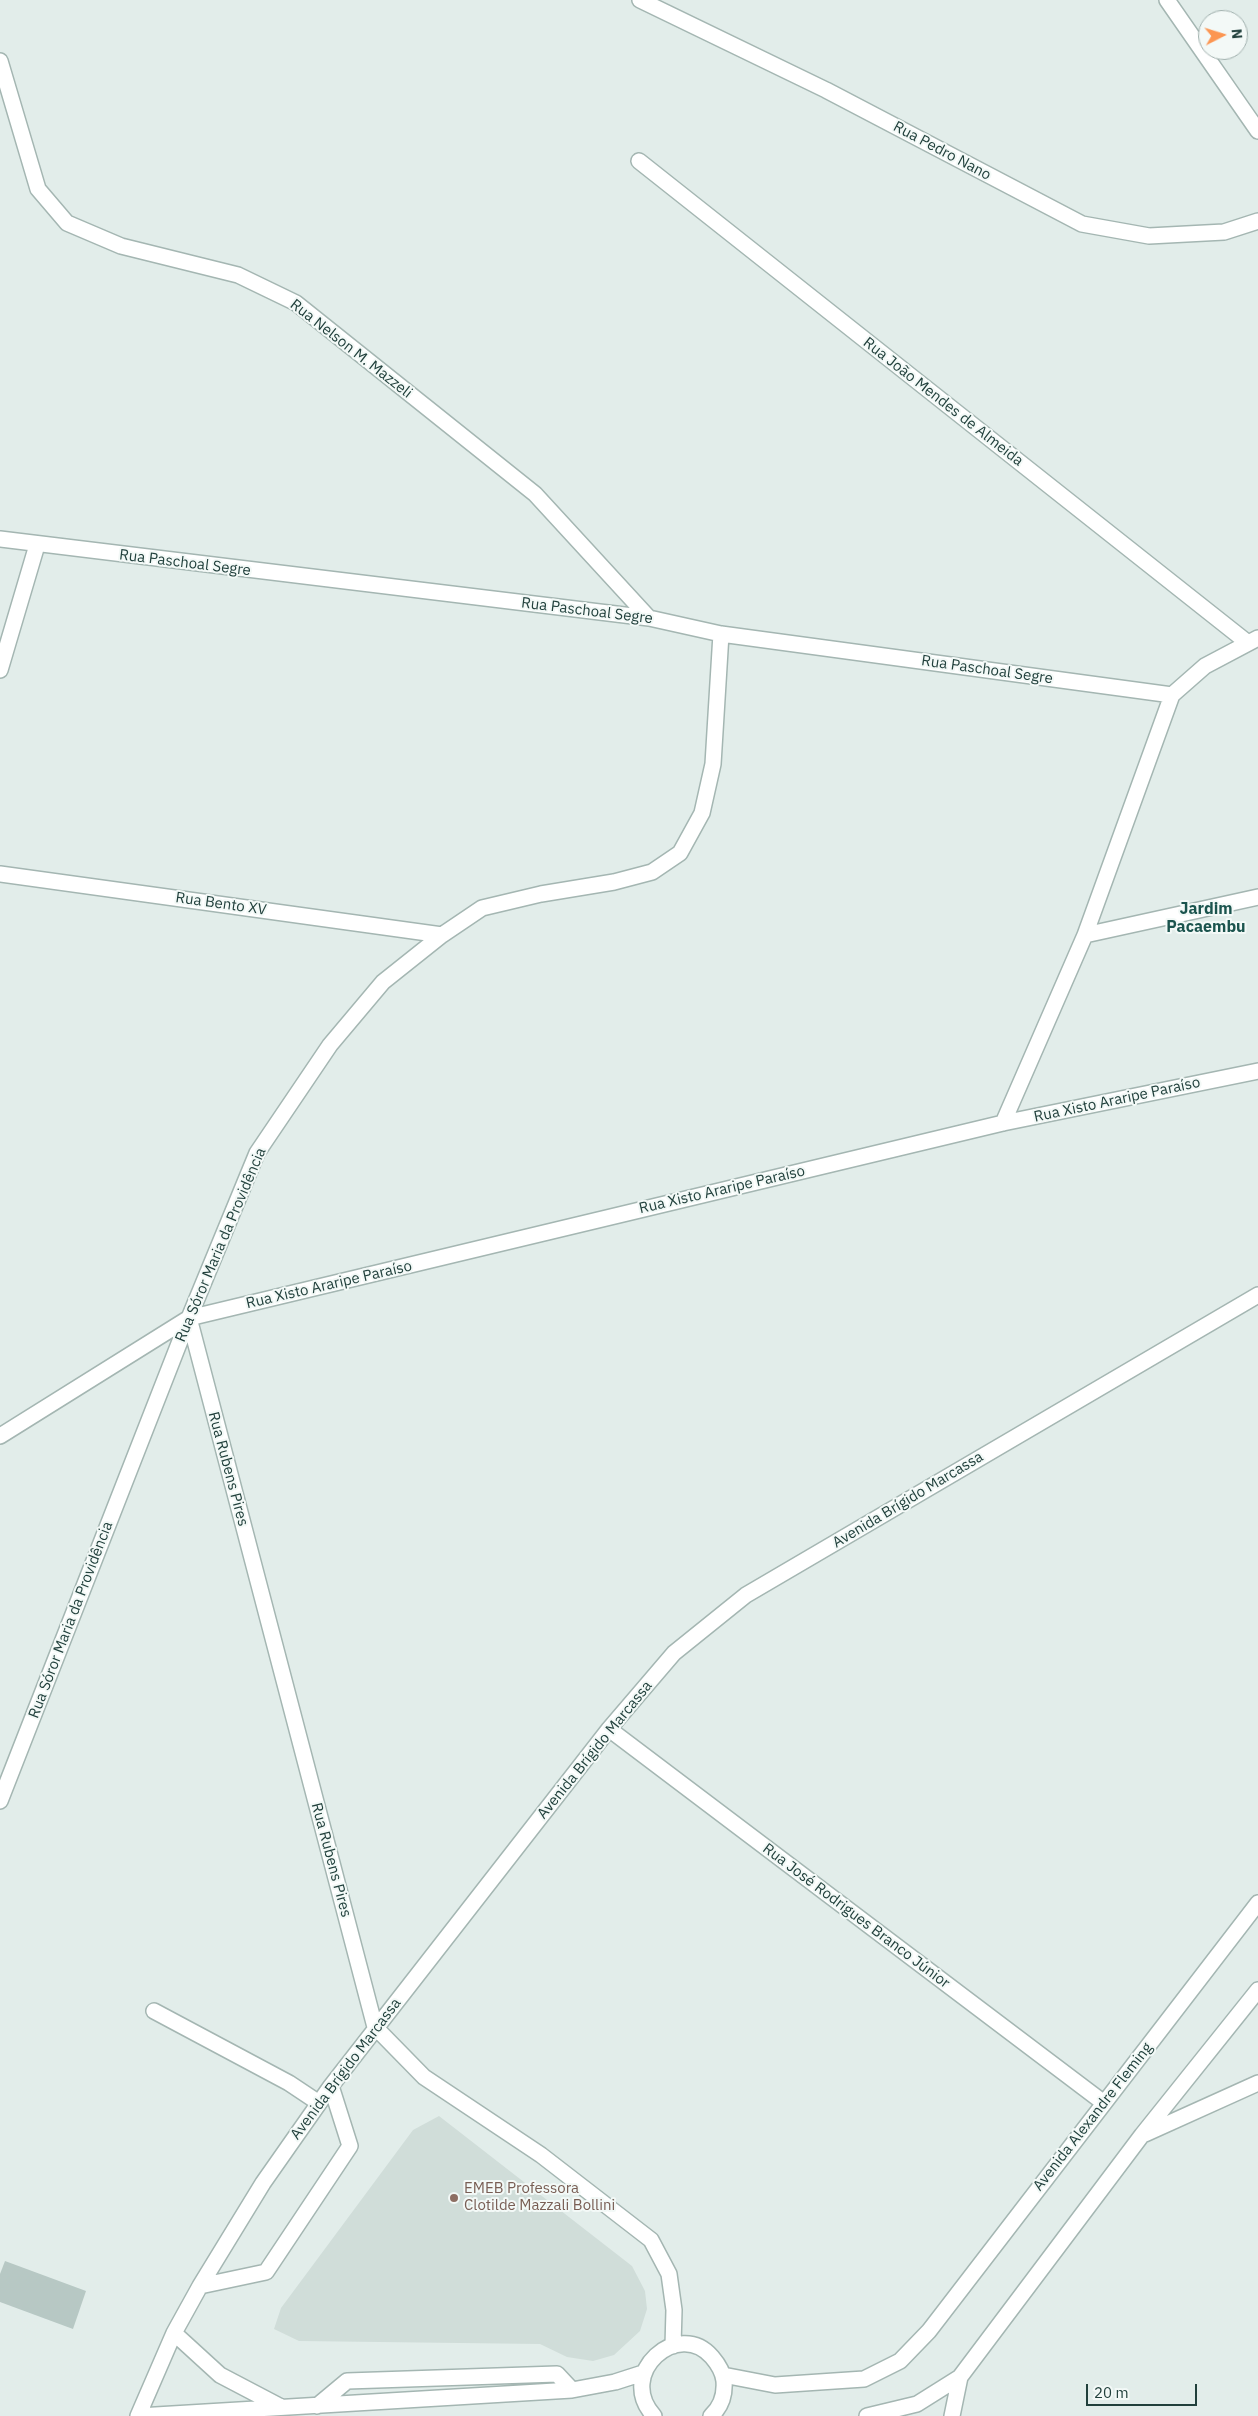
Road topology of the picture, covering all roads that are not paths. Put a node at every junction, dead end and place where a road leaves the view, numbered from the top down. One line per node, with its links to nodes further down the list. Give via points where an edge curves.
1 (640, 0): 6 (street, Rua Pedro Nano, via 826,90 1082,224 1149,236 1224,232)
2 (1167, 0): 4 (street)
3 (0, 61): 9 (street, Rua Nelson M. Mazzeli, via 38,189 67,223 121,246 238,275 296,303 534,494)
4 (1258, 131)
5 (639, 161): 11 (street, Rua João Mendes de Almeida)
6 (1258, 221)
7 (0, 539): 8 (street, Rua Paschoal Segre)
8 (37, 545): 9 (street, Rua Paschoal Segre); 12 (street)
9 (648, 618): 10 (street, Rua Paschoal Segre)
10 (721, 634): 13 (street, Rua Paschoal Segre); 16 (street, Rua Sóror Maria da Providência, via 713,764 702,813 680,853 652,872 482,908)
11 (1253, 641): 13 (street, via 1205,666)
12 (0, 670)
13 (1172, 695): 17 (street)
14 (0, 874): 16 (street, Rua Bento XV)
15 (1258, 897): 17 (street)
16 (442, 935): 21 (street, Rua Sóror Maria da Providência, via 377,989 330,1045 257,1153)
17 (1085, 935): 19 (street)
18 (1258, 1071): 19 (street, Rua Xisto Araripe Paraíso)
19 (1003, 1123): 21 (street, Rua Xisto Araripe Paraíso)
20 (1258, 1295): 23 (street, Avenida Brígido Marcassa, via 746,1595 674,1653)
21 (189, 1318): 22 (street, Rua Xisto Araripe Paraíso); 24 (street, Rua Sóror Maria da Providência); 28 (street, Rua Rubens Pires)
22 (0, 1436)
23 (609, 1729): 28 (street, Avenida Brígido Marcassa); 32 (street, Rua José Rodrigues Branco Júnior)
24 (0, 1801)
25 (1258, 1903): 32 (street, Avenida Alexandre Fleming)
26 (1258, 1990): 33 (street)
27 (154, 2011): 31 (street)
28 (375, 2027): 30 (street, Avenida Brígido Marcassa); 36 (street, Rua Rubens Pires, via 424,2077 541,2155 652,2240 669,2274 674,2310)
29 (1258, 2083): 33 (street)
30 (331, 2086): 31 (street, Avenida Brígido Marcassa); 34 (street, via 350,2146 266,2272)
31 (319, 2103): 34 (street, Avenida Brígido Marcassa, via 263,2183)
32 (1104, 2103): 38 (street, Avenida Alexandre Fleming, via 930,2331 900,2361 864,2379 775,2386)
33 (1142, 2135): 39 (street)
34 (200, 2286): 35 (street, Avenida Brígido Marcassa)
35 (174, 2333): 42 (street, via 220,2375); 44 (street, Avenida Brígido Marcassa)
36 (673, 2346): 37 (street, via 662,2350); 38 (street, via 686,2345 709,2354)
37 (643, 2373): 40 (street); 45 (street, via 643,2399)
38 (723, 2375): 43 (street)
39 (960, 2377): 46 (street, via 917,2404); 47 (street)
40 (572, 2390): 41 (street); 41 (street, via 557,2374 347,2381)
41 (317, 2406): 42 (street)
42 (282, 2408): 44 (street)
43 (719, 2414)
44 (139, 2416)
45 (654, 2416)
46 (867, 2416)
47 (952, 2416)

